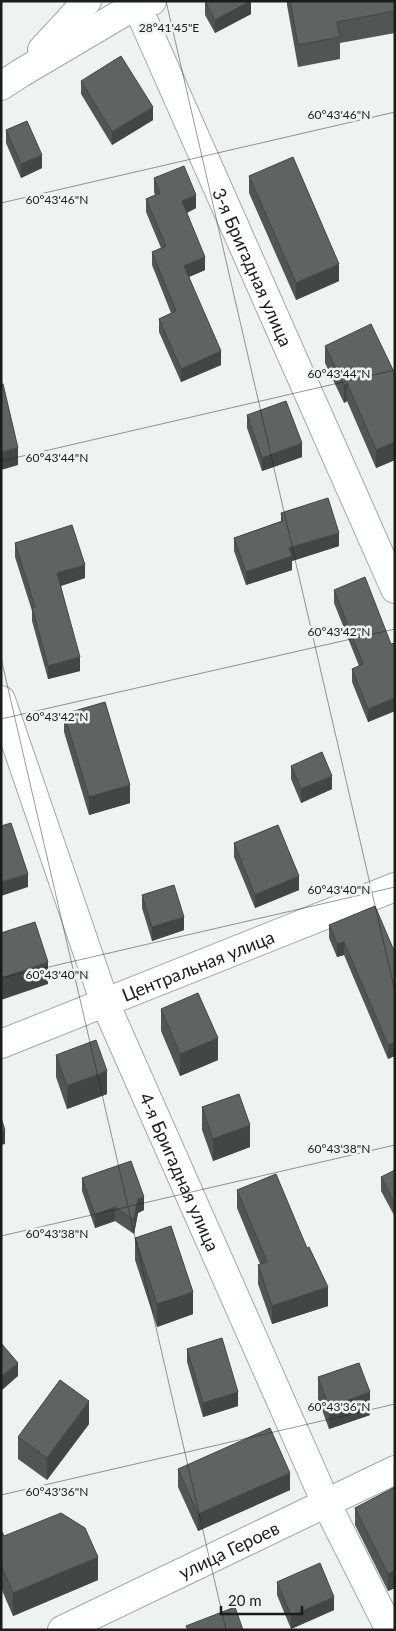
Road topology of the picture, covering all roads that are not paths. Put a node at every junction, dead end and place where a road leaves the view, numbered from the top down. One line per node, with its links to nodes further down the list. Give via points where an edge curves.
1 (86, 1): 2 (street); 3 (street)
2 (141, 2): 3 (street); 4 (street, 3-я Бригадная улица)
3 (11, 79)
4 (395, 588)
5 (1, 700): 7 (street, 4-я Бригадная улица)
6 (395, 887): 7 (street, Центральная улица)
7 (105, 1003): 8 (street, Центральная улица); 10 (street, 4-я Бригадная улица)
8 (1, 1044)
9 (395, 1470): 10 (street, улица Героев)
10 (326, 1503): 11 (street, улица Героев); 12 (street, 4-я Бригадная улица)
11 (62, 1630)
12 (390, 1630)

